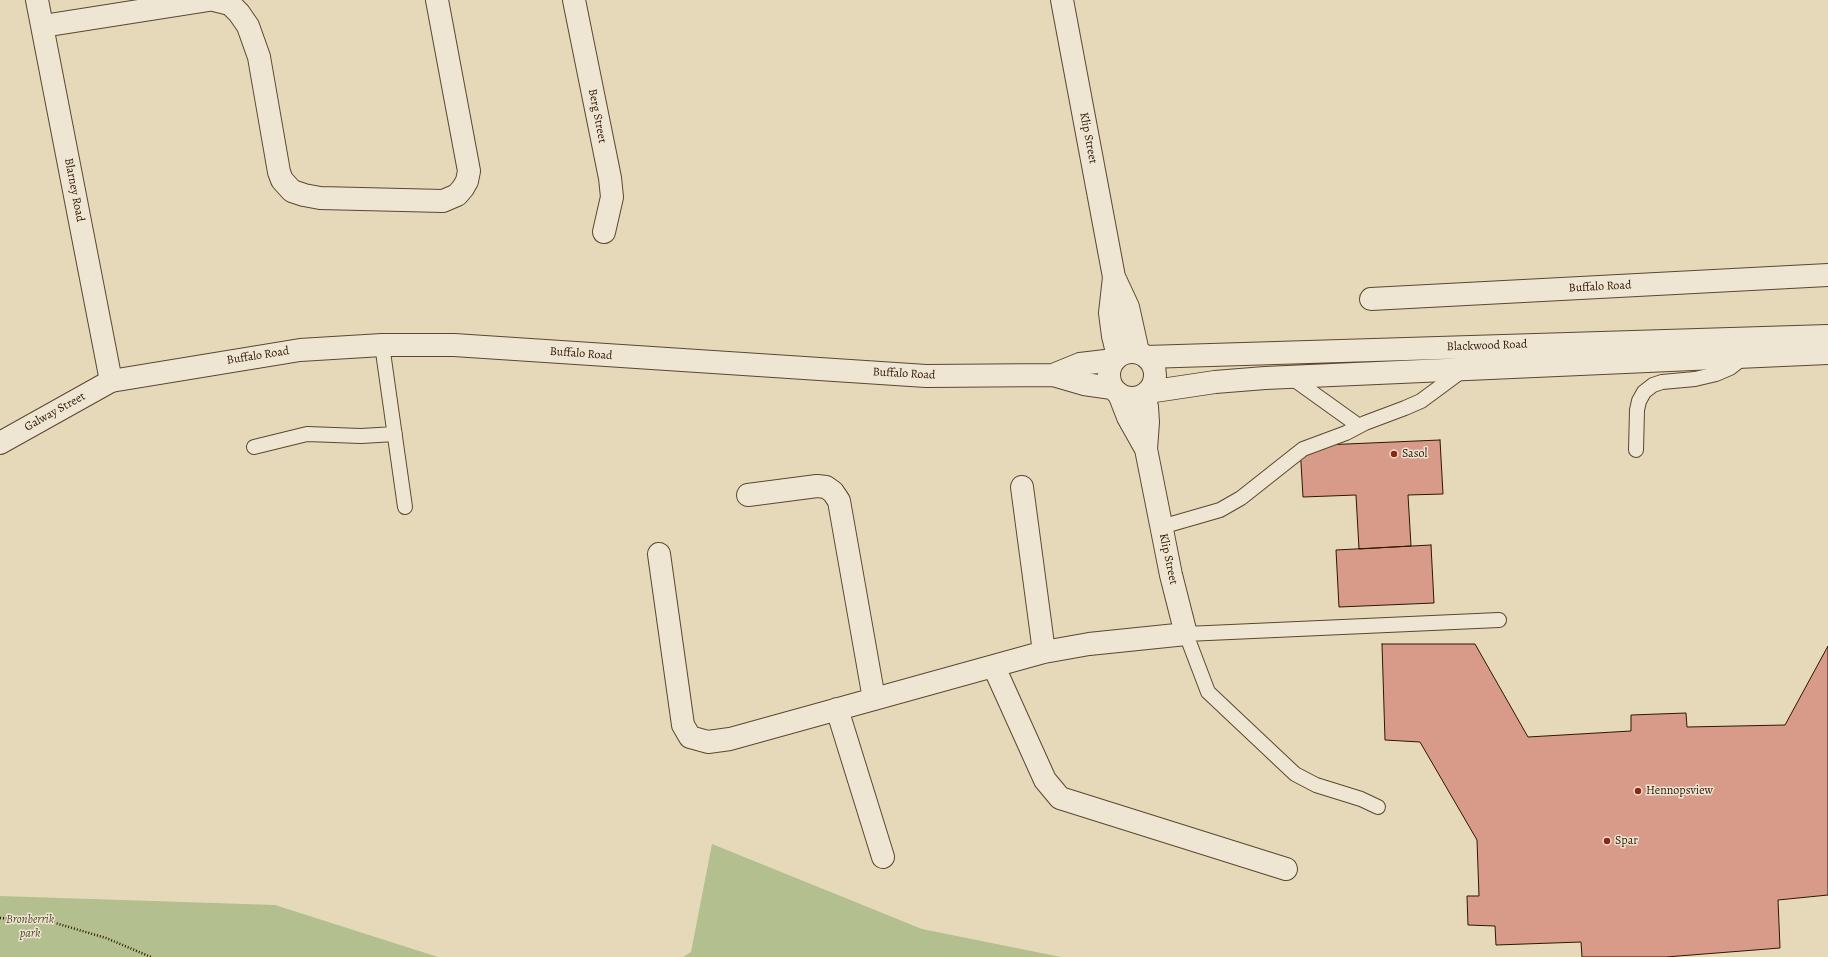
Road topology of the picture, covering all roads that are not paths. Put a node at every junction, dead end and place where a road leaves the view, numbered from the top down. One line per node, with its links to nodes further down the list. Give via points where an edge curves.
1 (38, 0): 7 (street, Blarney Road)
2 (209, 0): 7 (street)
3 (214, 0): 4 (street, via 230,4 248,26 259,57 279,172 282,180 292,191 320,198 443,201 457,195 467,181 469,172)
4 (437, 0)
5 (574, 0): 8 (street, Berg Street, via 610,178 612,197)
6 (1062, 0): 15 (street, Klip Street, via 1114,276 1110,313 1113,336)
7 (43, 26): 19 (street, Blarney Road)
8 (604, 232)
9 (1828, 275): 10 (street, Buffalo Road)
10 (1371, 299)
11 (1828, 336): 13 (street, Blackwood Road)
12 (382, 345): 17 (street, Buffalo Road, via 454,345 926,376); 19 (street, Buffalo Road, via 300,350); 23 (lane)
13 (1747, 348): 14 (street, Blackwood Road); 15 (street, Blackwood Road); 16 (street, Blackwood Road); 27 (lane, via 1730,368 1716,374 1662,382 1644,392 1637,410)
14 (1828, 353)
15 (1129, 357): 17 (street, Buffalo Road, via 1080,364); 20 (street, via 1109,369 1109,378); 21 (street, via 1152,365 1155,374 1153,384)
16 (1465, 369): 18 (street, Blackwood Road); 22 (lane, via 1421,401)
17 (1053, 375): 20 (street, Buffalo Road)
18 (1292, 378): 21 (street, Blackwood Road, via 1215,382); 22 (lane)
19 (111, 381): 24 (street, Galway Street)
20 (1116, 391): 21 (street, via 1127,398 1136,398); 26 (street, Klip Street)
21 (1146, 393): 26 (street, Klip Street)
22 (1359, 426): 31 (lane, via 1303,449 1241,498 1220,510)
23 (395, 434): 25 (lane, via 307,434); 30 (lane)
24 (0, 443)
25 (254, 447)
26 (1146, 448): 31 (street, Klip Street)
27 (1636, 450)
28 (1022, 487): 35 (street)
29 (748, 495): 37 (street, via 817,486 826,487 836,496)
30 (405, 507)
31 (1161, 527): 34 (street, Klip Street)
32 (659, 554): 38 (street, via 683,725 690,737 708,742 730,739)
33 (1499, 620): 34 (lane)
34 (1186, 634): 35 (street, via 1089,644); 39 (lane, via 1208,692 1295,774 1316,785)
35 (1044, 652): 36 (street)
36 (994, 667): 37 (street); 41 (street, via 1045,780 1060,798)
37 (874, 699): 38 (street)
38 (837, 709): 40 (street)
39 (1378, 807)
40 (883, 857)
41 (1286, 869)

